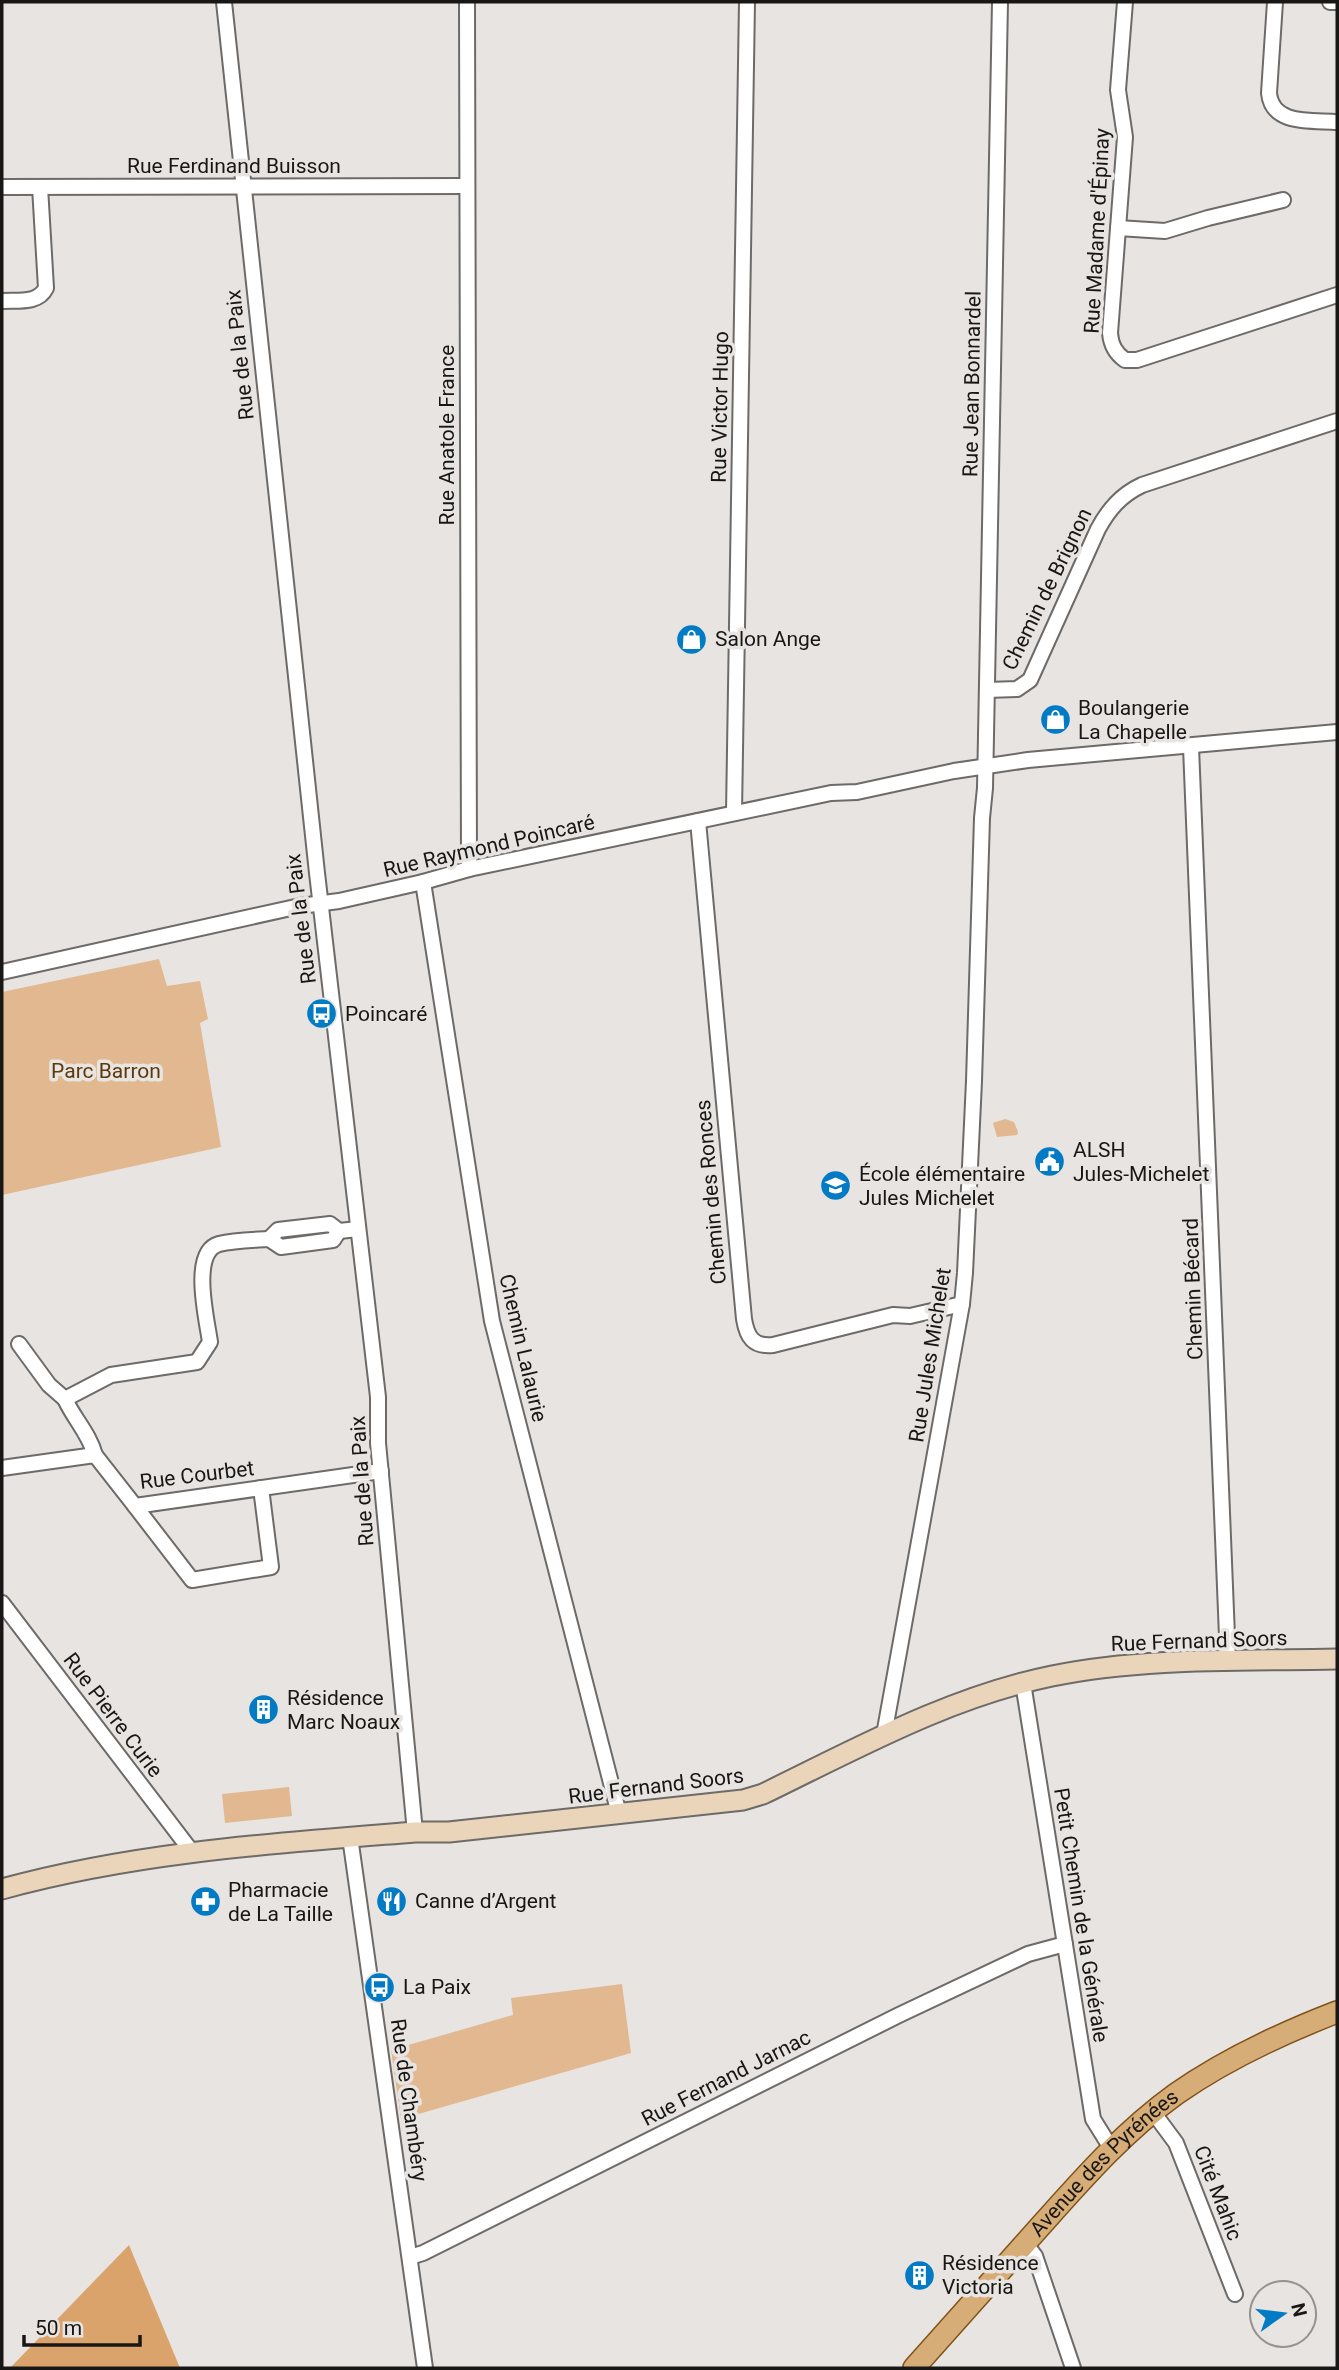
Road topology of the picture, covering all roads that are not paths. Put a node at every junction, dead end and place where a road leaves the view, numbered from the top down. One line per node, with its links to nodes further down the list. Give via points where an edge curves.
1 (224, 2): 13 (street, Rue de la Paix)
2 (467, 2): 10 (street, Rue Anatole France)
3 (747, 2): 23 (street, Rue Victor Hugo)
4 (1000, 2): 19 (street, Rue Jean Bonnardel)
5 (1125, 2): 15 (street, Rue Madame d'Épinay, via 1118,90 1125,137)
6 (1275, 2): 9 (street, via 1272,106 1289,118)
7 (1330, 2): 8 (street)
8 (1337, 2)
9 (1337, 122)
10 (467, 186): 13 (street, Rue Ferdinand Buisson); 25 (street, Rue Anatole France)
11 (2, 187): 12 (street, Rue Ferdinand Buisson)
12 (40, 187): 13 (street, Rue Ferdinand Buisson); 17 (street, via 46,288 34,299)
13 (243, 188): 27 (street, Rue de la Paix)
14 (1283, 200): 15 (street, via 1165,231)
15 (1118, 229): 16 (street, Rue Madame d'Épinay, via 1111,341 1125,360 1137,360)
16 (1337, 295)
17 (2, 301)
18 (1337, 421): 19 (street, Chemin de Brignon, via 1142,485 1123,496 1098,529 1030,680 1017,689)
19 (987, 690): 22 (street, Rue Jean Bonnardel)
20 (1337, 732): 21 (street, Rue Raymond Poincaré)
21 (1191, 747): 22 (street, Rue Raymond Poincaré); 40 (street, Chemin Bécard)
22 (986, 766): 23 (street, Rue Raymond Poincaré); 30 (street, Rue Jules Michelet)
23 (734, 813): 24 (street, Rue Raymond Poincaré)
24 (698, 821): 25 (street, Rue Raymond Poincaré); 30 (street, Chemin des Ronces, via 747,1335 755,1343 773,1345 893,1315 910,1316)
25 (468, 869): 26 (street, Rue Raymond Poincaré)
26 (423, 883): 27 (street, Rue Raymond Poincaré); 43 (street, Chemin Lalaurie, via 492,1321)
27 (321, 904): 28 (street, Rue Raymond Poincaré); 29 (street, Rue de la Paix)
28 (2, 972)
29 (358, 1229): 32 (street, via 339,1231 333,1240 281,1247 270,1239 216,1244 205,1255 201,1275 210,1342 197,1362 111,1375); 35 (street, Rue de la Paix, via 378,1397)
30 (962, 1304): 42 (street, Rue Jules Michelet)
31 (19, 1344): 32 (street, Rue Courbet)
32 (65, 1399): 33 (street, Rue Courbet, via 90,1438)
33 (95, 1455): 34 (street); 37 (street, Rue Courbet)
34 (2, 1468)
35 (381, 1471): 36 (street, Rue Courbet); 44 (street, Rue de la Paix)
36 (261, 1488): 37 (street, Rue Courbet); 37 (street, via 271,1567 191,1580)
37 (135, 1506)
38 (2, 1603): 46 (street, Rue Pierre Curie)
39 (1337, 1659): 40 (street, Rue Fernand Soors)
40 (1228, 1661): 41 (street, Rue Fernand Soors, via 1110,1667)
41 (1023, 1683): 42 (street, Rue Fernand Soors, via 951,1706); 48 (street, Petit Chemin de la Générale)
42 (884, 1735): 43 (street, Rue Fernand Soors, via 754,1798)
43 (619, 1814): 44 (street, Rue Fernand Soors)
44 (415, 1832): 45 (street, Rue Fernand Soors)
45 (350, 1837): 46 (street, Rue Fernand Soors); 53 (street, Rue de Chambéry)
46 (192, 1852): 47 (street, Rue Fernand Soors)
47 (2, 1889)
48 (1065, 1944): 51 (street, Petit Chemin de la Générale, via 1093,2119); 53 (street, Rue Fernand Jarnac, via 1028,1954 899,2014)
49 (1337, 2012): 50 (main road, Avenue des Pyrénées, via 1244,2053)
50 (1153, 2112): 51 (main road, Avenue des Pyrénées); 54 (street, Cité Mahic, via 1176,2143)
51 (1111, 2148): 52 (main road, Avenue des Pyrénées)
52 (1025, 2243): 56 (main road, Avenue des Pyrénées); 57 (street, via 1035,2256)
53 (410, 2257): 55 (street, Rue de Chambéry)
54 (1235, 2294)
55 (425, 2368)
56 (914, 2368)
57 (1073, 2368)

